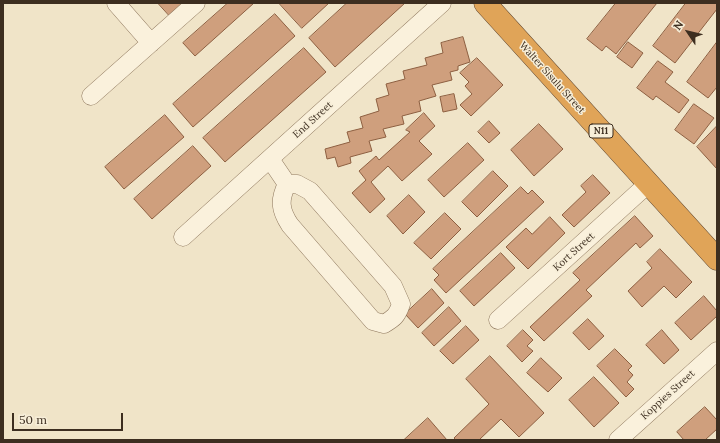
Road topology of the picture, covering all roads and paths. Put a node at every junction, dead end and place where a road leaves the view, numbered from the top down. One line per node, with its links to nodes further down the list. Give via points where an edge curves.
1 (116, 3): 5 (street)
2 (196, 3): 5 (street)
3 (442, 3): 7 (street, End Street)
4 (485, 3): 9 (highway, Walter Sisulu Street / N11)
5 (151, 43): 6 (street)
6 (91, 96)
7 (270, 159): 8 (street); 10 (street, End Street)
8 (287, 184): 8 (street, via 297,184 310,191 393,286 401,304 393,319 384,324 373,321 290,224 281,207)
9 (649, 184): 11 (highway, Walter Sisulu Street / N11); 12 (street, Kort Street)
10 (183, 238)
11 (717, 259)
12 (498, 320)
13 (717, 351): 14 (street, Koppies Street)
14 (618, 440)

